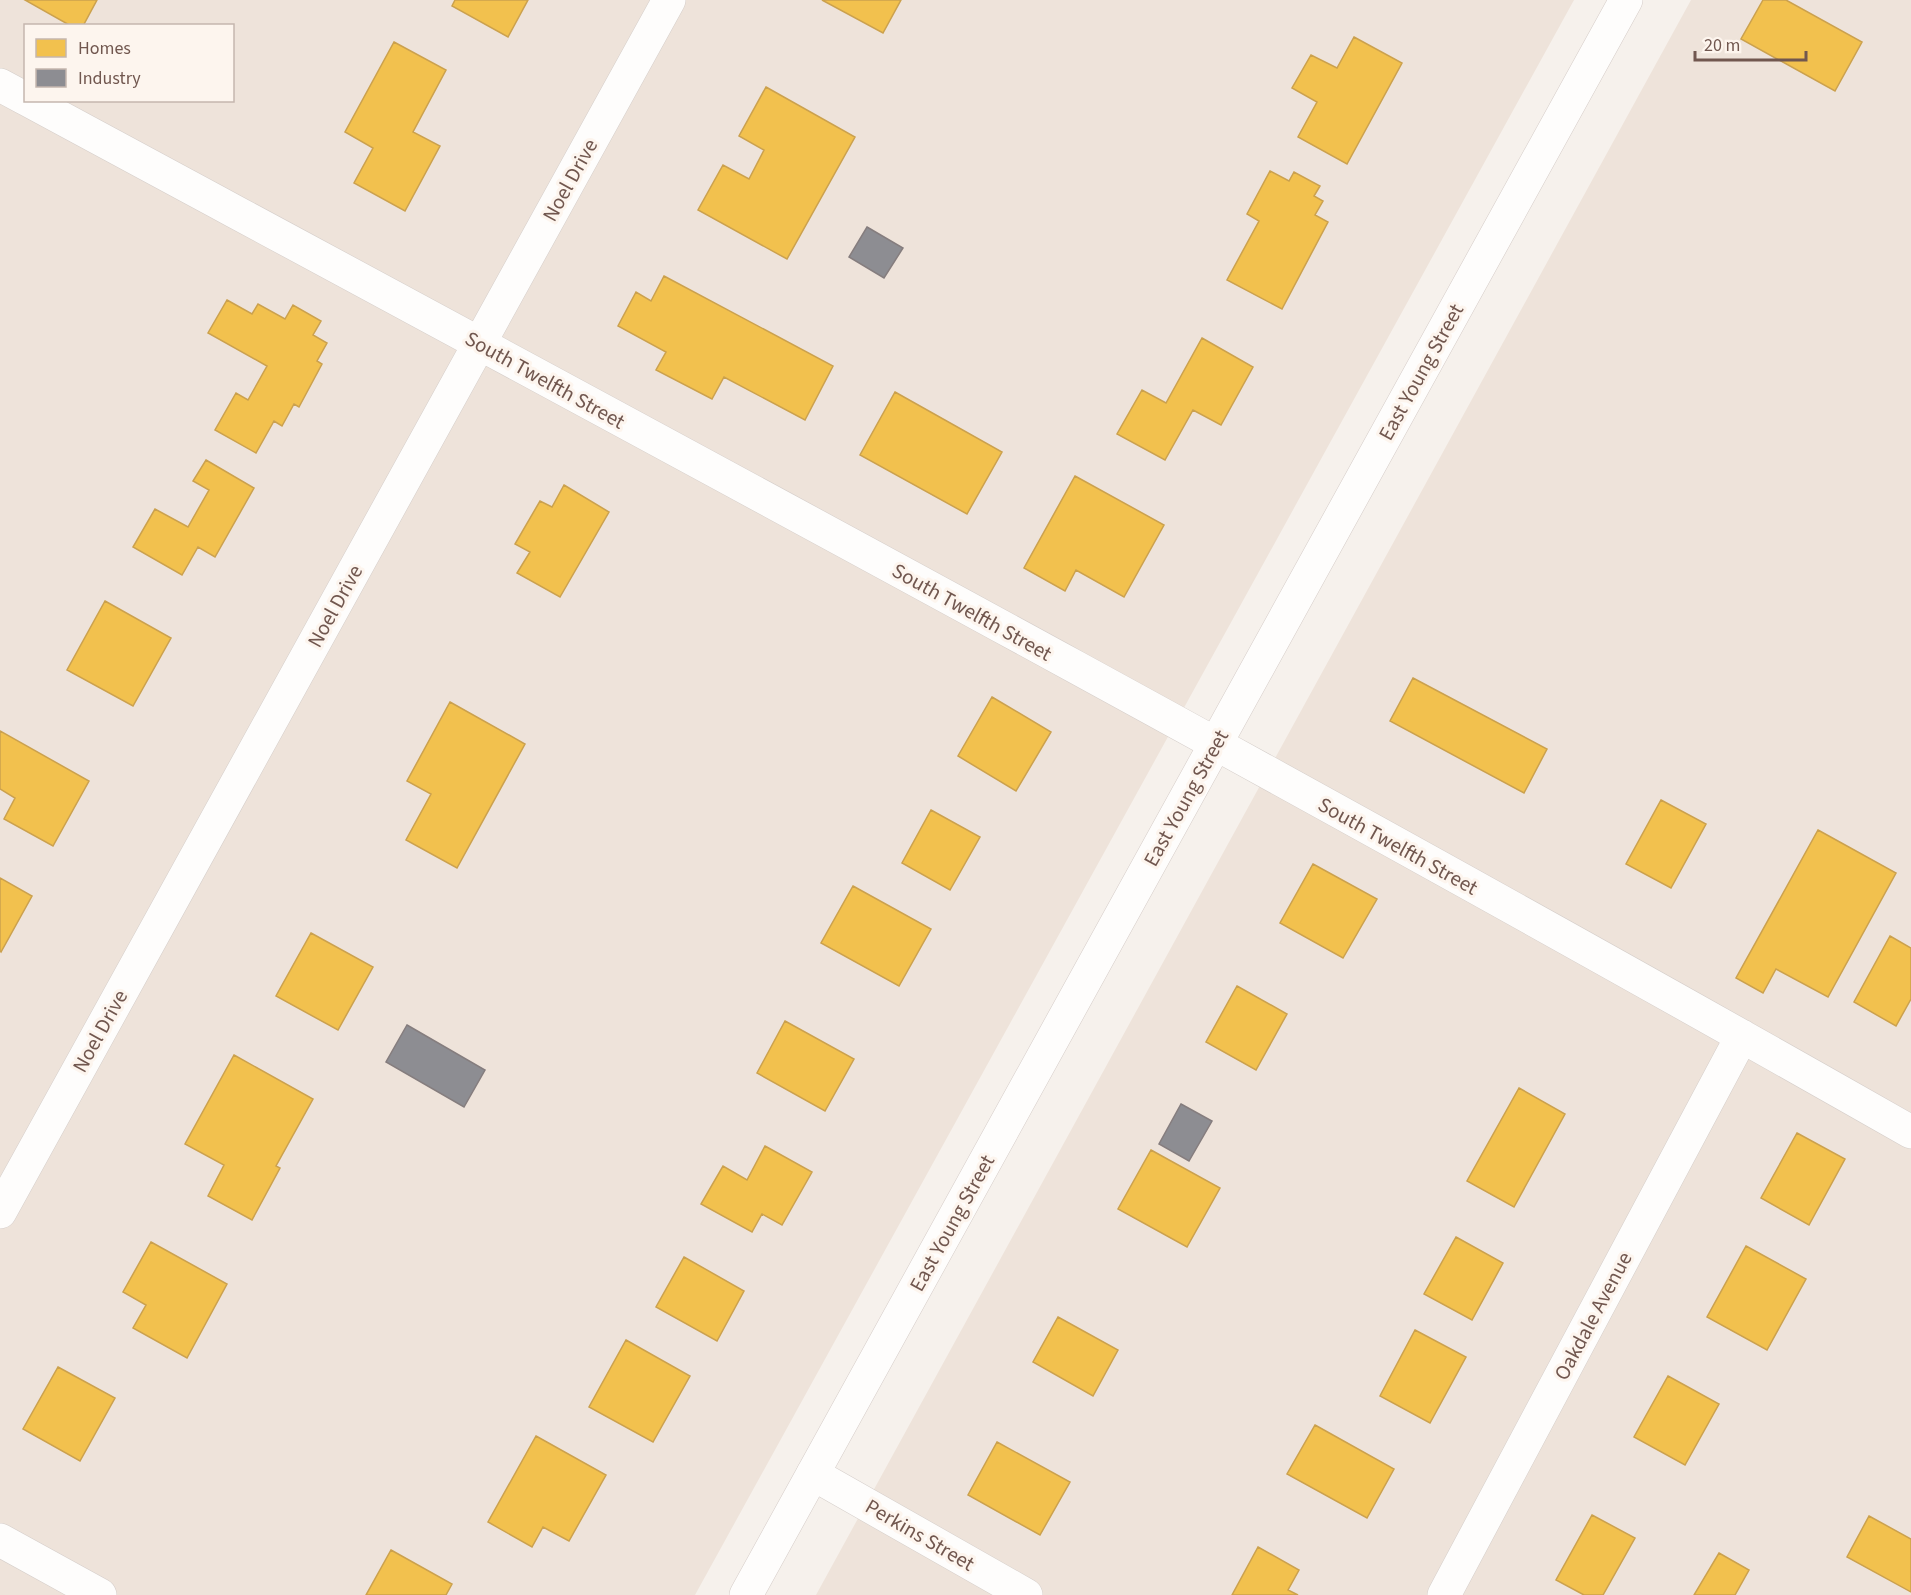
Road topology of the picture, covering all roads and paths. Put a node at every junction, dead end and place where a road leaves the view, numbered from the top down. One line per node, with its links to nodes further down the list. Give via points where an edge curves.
1 (669, 0): 6 (street, Noel Drive)
2 (1626, 0): 7 (street, East Young Street)
3 (0, 85): 4 (street, South Twelfth Street)
4 (24, 98)
5 (31, 102): 6 (street, South Twelfth Street)
6 (479, 344): 7 (street, South Twelfth Street); 10 (street, Noel Drive)
7 (1216, 745): 8 (street, South Twelfth Street); 11 (street, East Young Street)
8 (1742, 1036): 9 (street, South Twelfth Street); 16 (street, Oakdale Avenue)
9 (1911, 1132)
10 (0, 1212)
11 (813, 1474): 14 (street, East Young Street); 15 (street, Perkins Street)
12 (0, 1540): 13 (street)
13 (100, 1595)
14 (746, 1595)
15 (1026, 1595)
16 (1444, 1595)

